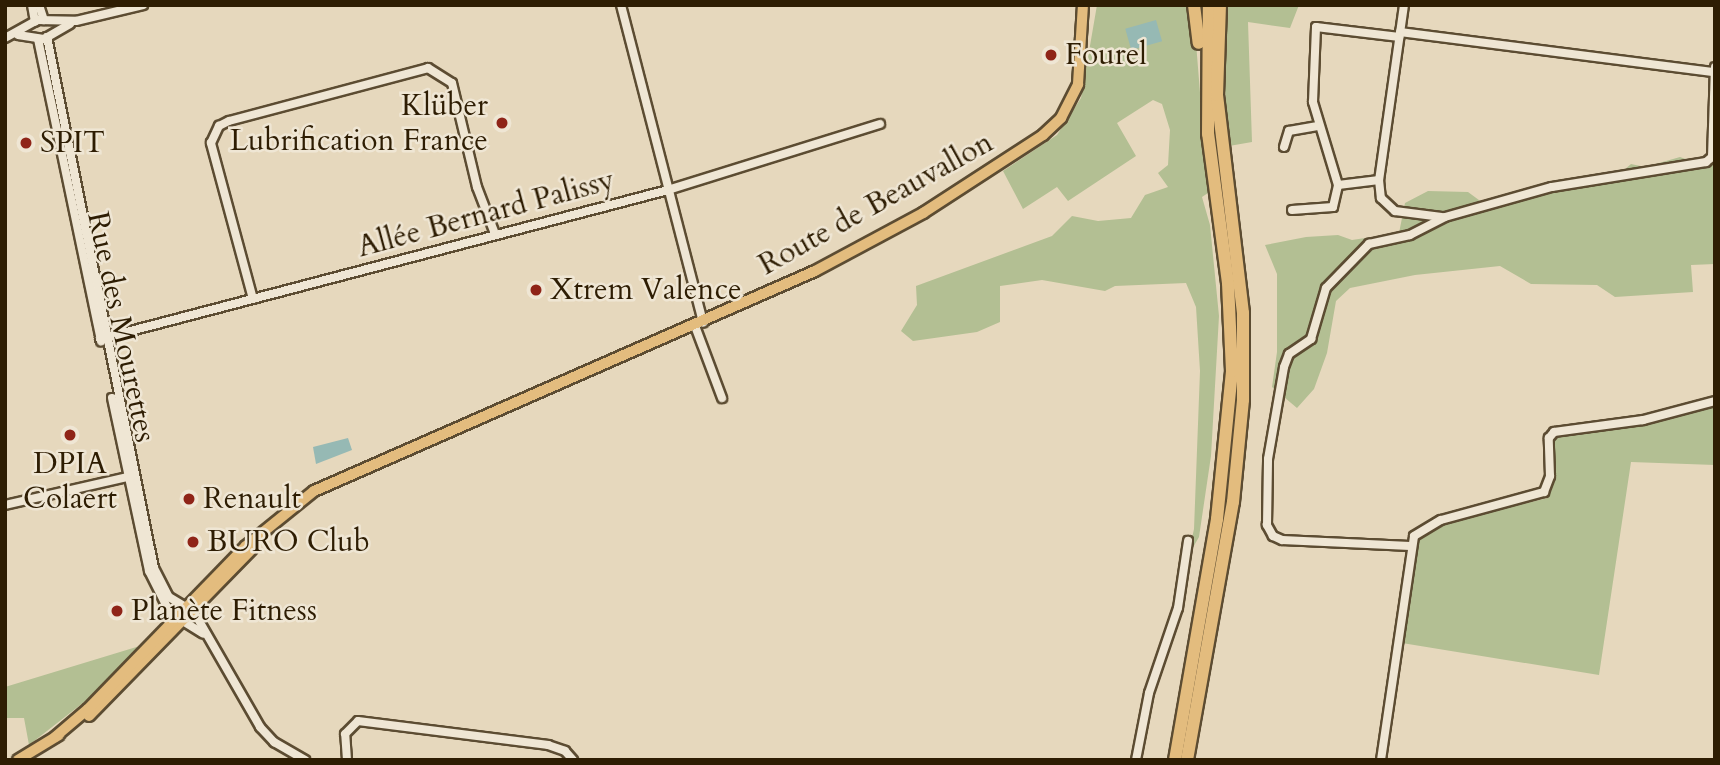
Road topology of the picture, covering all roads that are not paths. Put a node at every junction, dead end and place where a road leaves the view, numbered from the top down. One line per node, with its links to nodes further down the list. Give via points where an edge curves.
1 (33, 5): 12 (street, Rue des Mourettes)
2 (39, 5): 12 (street, Rue des Mourettes)
3 (143, 5): 12 (street)
4 (621, 5): 22 (street)
5 (1083, 5): 11 (main road)
6 (1089, 5): 11 (main road)
7 (1194, 5): 18 (highway)
8 (1209, 5): 18 (highway)
9 (1220, 5): 44 (highway, via 1217,95 1242,302 1244,400 1233,502)
10 (1404, 5): 13 (street)
11 (1084, 28): 27 (main road, Route de Beauvallon, via 1076,90 1061,118 1042,135 877,239)
12 (41, 29): 14 (street); 28 (street, Rue des Mourettes)
13 (1400, 35): 15 (street); 17 (street, via 1316,27 1313,102); 20 (street)
14 (5, 38)
15 (1715, 69): 24 (street, via 1712,157 1706,162 1552,187)
16 (880, 124): 22 (street, Allée Bernard Palissy)
17 (1318, 126): 19 (street, via 1289,131); 21 (street)
18 (1209, 134): 43 (highway, via 1230,309 1230,422)
19 (1284, 147)
20 (1380, 180): 21 (street); 24 (street, via 1381,198 1395,211)
21 (1338, 185): 23 (street, via 1333,207)
22 (668, 190): 25 (street, Allée Bernard Palissy); 27 (street)
23 (1292, 210)
24 (1444, 217): 34 (street, via 1410,235 1369,244 1325,288 1311,339 1289,354 1284,367 1268,459 1265,516 1273,536)
25 (495, 234): 26 (street, Allée Bernard Palissy); 26 (street, via 477,187 452,83 428,68 229,121 214,132 211,143)
26 (253, 299): 28 (street, Allée Bernard Palissy)
27 (699, 325): 29 (street); 35 (main road, Route de Beauvallon, via 314,491 280,517)
28 (103, 338): 31 (street, Rue des Mourettes)
29 (722, 398)
30 (1715, 401): 34 (street, via 1643,420 1554,432 1548,445 1550,475 1544,492 1441,520 1421,529)
31 (132, 476): 32 (street); 35 (street, Rue des Mourettes, via 154,568 169,597); 36 (street, Rue des Mourettes, via 145,558)
32 (5, 505)
33 (1188, 541): 42 (street, via 1178,608 1150,693)
34 (1410, 545): 45 (street)
35 (190, 609): 36 (main road, Route de Beauvallon); 37 (street)
36 (180, 620): 37 (street); 38 (main road, Route de Beauvallon, via 55,737)
37 (205, 636): 39 (street, via 260,727 274,742)
38 (18, 760)
39 (305, 760)
40 (347, 760): 41 (street, via 345,734 358,721 548,745)
41 (573, 760)
42 (1136, 760)
43 (1174, 760)
44 (1187, 760)
45 (1381, 760)

